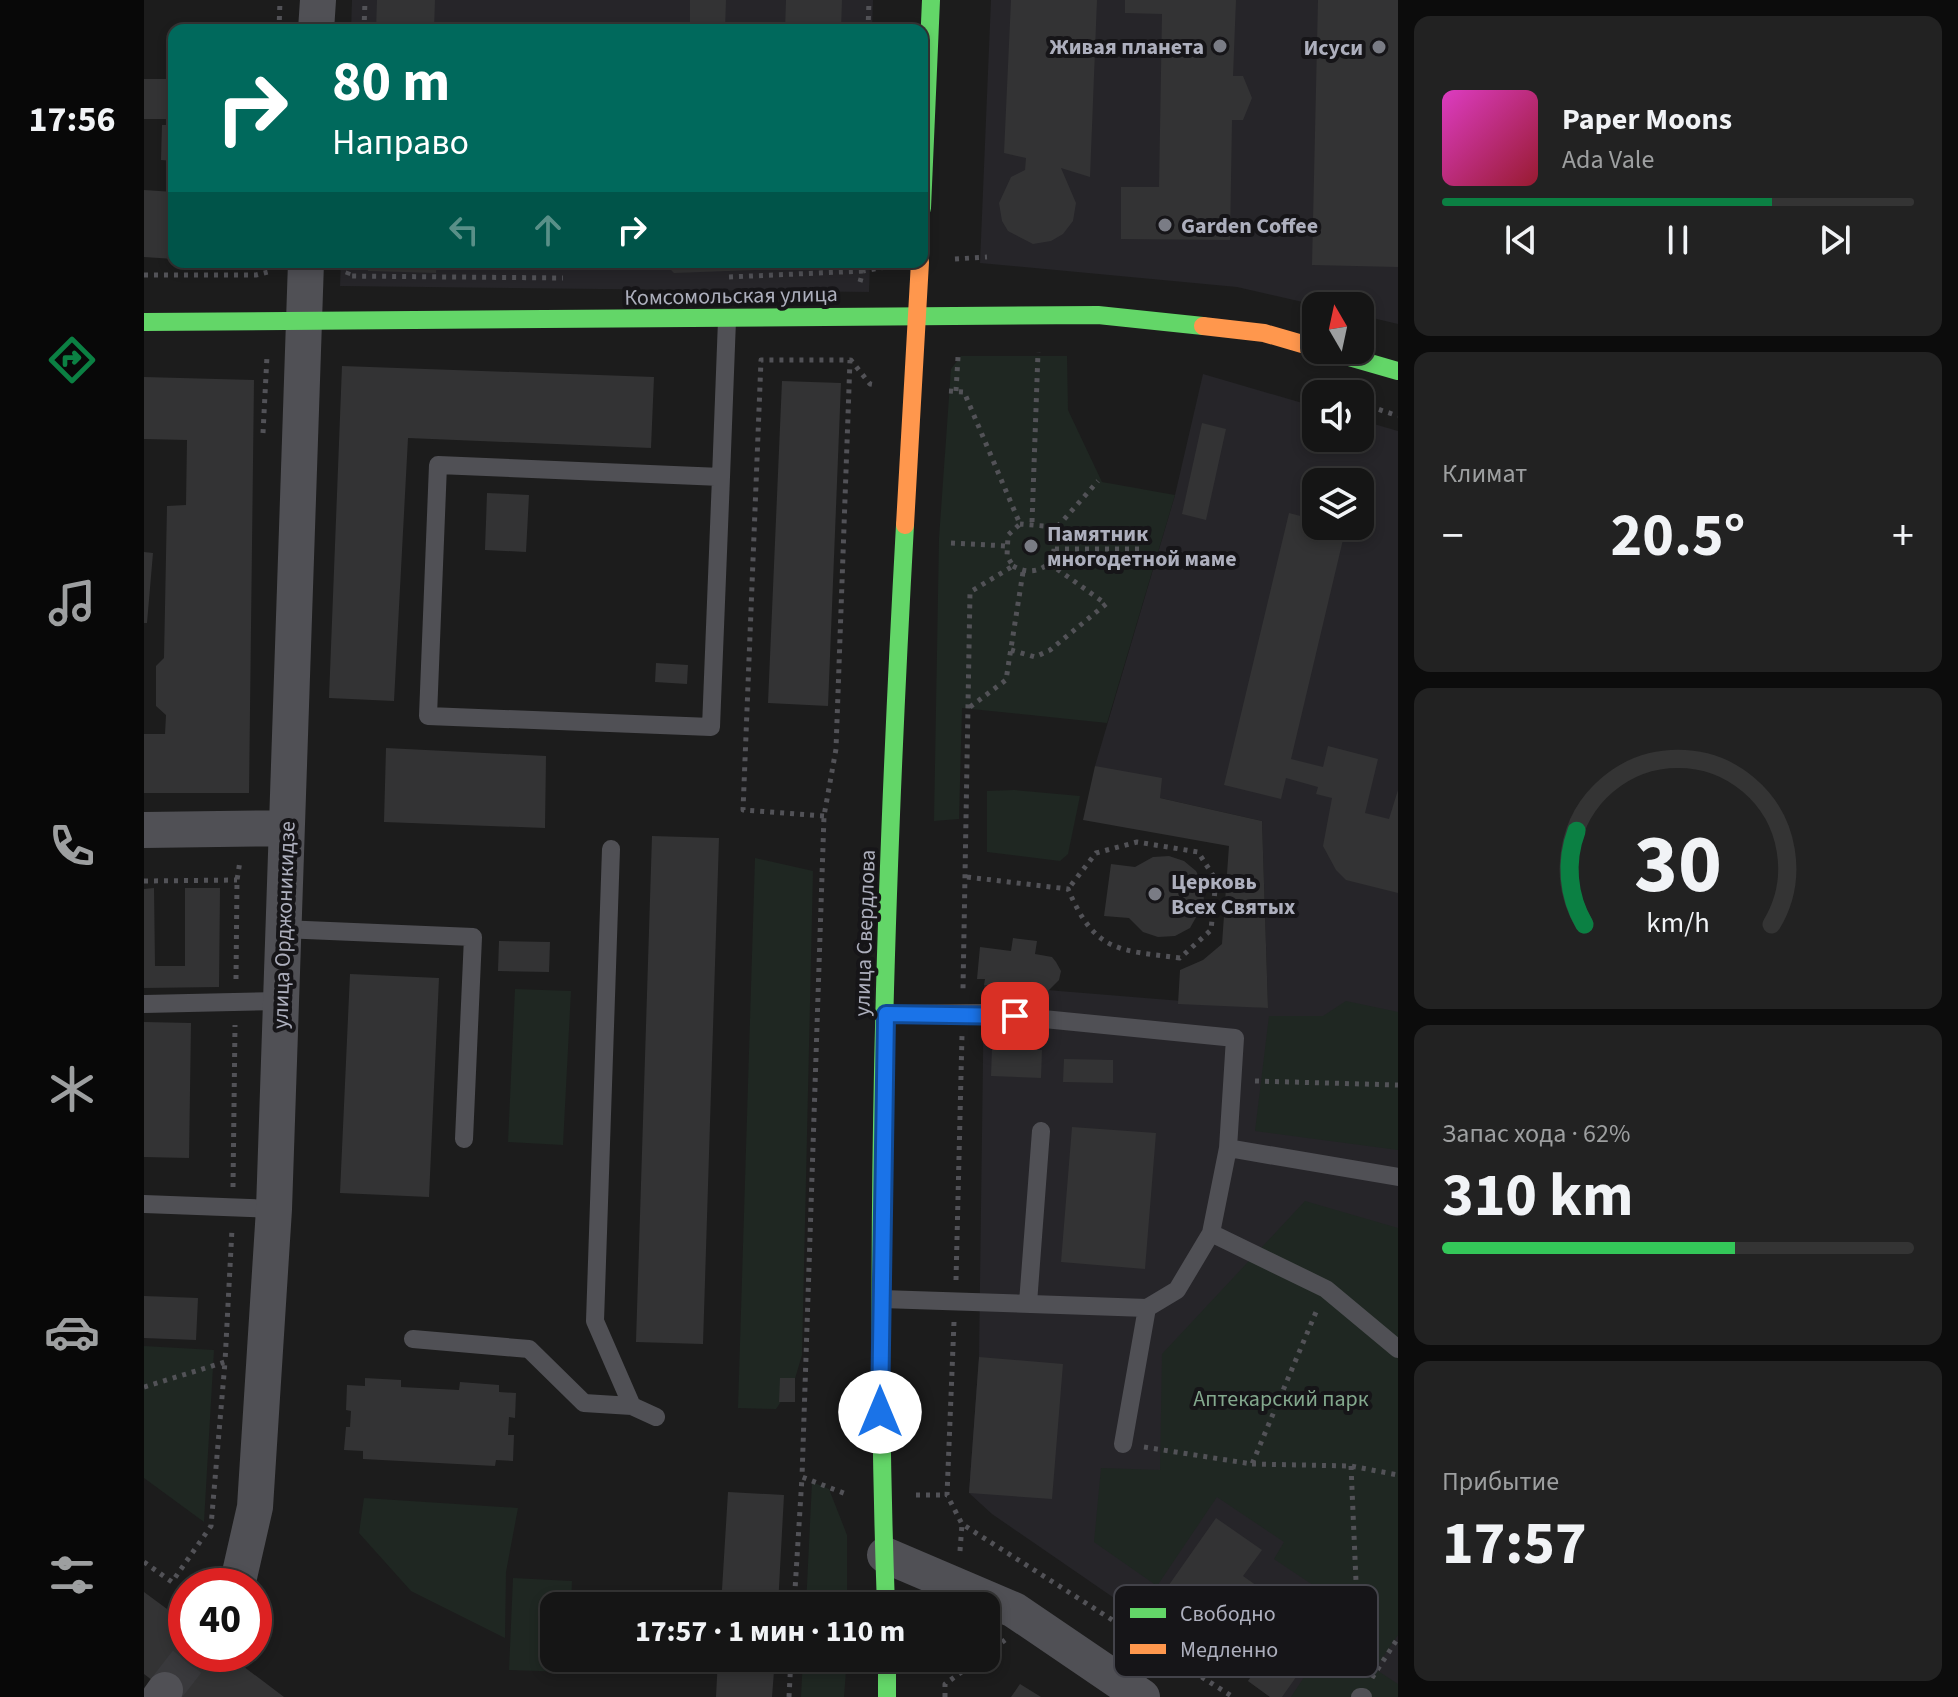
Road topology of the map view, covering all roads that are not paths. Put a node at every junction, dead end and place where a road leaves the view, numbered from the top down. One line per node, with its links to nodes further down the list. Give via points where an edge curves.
1 (318, 0): 3 (street)
2 (931, 0): 4 (street)
3 (316, 24)
4 (928, 69)
5 (306, 268): 9 (street, улица Орджоникидзе)
6 (920, 268): 7 (street, улица Свердлова)
7 (918, 316): 8 (street, Комсомольская улица); 11 (street, Комсомольская улица, via 1098,315 1264,333); 21 (street, улица Свердлова, via 893,741)
8 (727, 320): 9 (street, Комсомольская улица); 14 (lane)
9 (305, 321): 10 (street, Комсомольская улица); 15 (street, улица Орджоникидзе)
10 (144, 322)
11 (1302, 344)
12 (1374, 364): 13 (street)
13 (1398, 371)
14 (721, 477): 14 (lane, via 438,465 428,716 711,727)
15 (286, 828): 16 (street); 18 (street, улица Орджоникидзе)
16 (144, 830)
17 (611, 849): 34 (lane, via 595,1321)
18 (282, 929): 19 (street, улица Орджоникидзе); 23 (lane, via 473,937)
19 (280, 1001): 20 (lane); 27 (street, улица Орджоникидзе)
20 (144, 1004)
21 (886, 1014): 24 (lane, via 984,1013 1235,1038); 29 (street, улица Свердлова)
22 (1041, 1131): 30 (lane)
23 (464, 1139)
24 (1228, 1148): 25 (lane); 28 (lane)
25 (1398, 1177)
26 (144, 1204): 27 (lane)
27 (274, 1209): 38 (street, улица Орджоникидзе, via 255,1507)
28 (1211, 1233): 31 (lane, via 1177,1290); 33 (lane, via 1326,1289)
29 (881, 1299): 30 (lane); 37 (street, улица Свердлова)
30 (1028, 1303): 31 (lane)
31 (1147, 1308): 36 (lane)
32 (413, 1339): 34 (lane, via 529,1349 584,1403)
33 (1398, 1349)
34 (632, 1406): 35 (lane)
35 (656, 1417)
36 (1123, 1444)
37 (885, 1555): 39 (street, улица Свердлова); 42 (street, via 1014,1610)
38 (241, 1568)
39 (886, 1592)
40 (887, 1672): 41 (street)
41 (887, 1697)
42 (1142, 1697)

